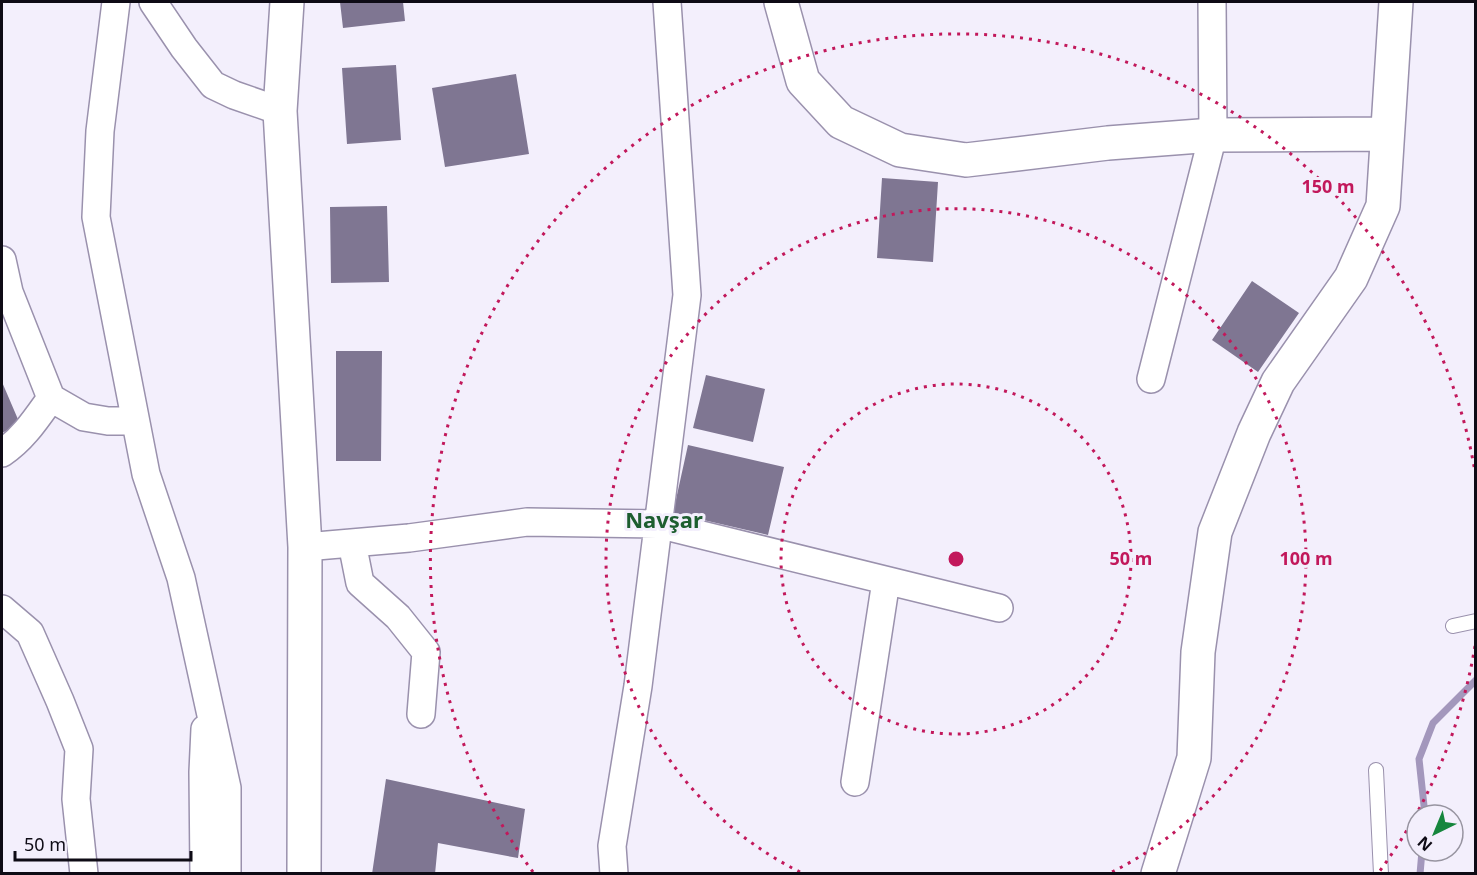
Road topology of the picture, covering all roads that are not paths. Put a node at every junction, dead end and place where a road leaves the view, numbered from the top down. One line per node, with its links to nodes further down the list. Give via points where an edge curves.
1 (116, 2): 14 (street, via 100,131 96,217)
2 (153, 2): 8 (street, via 213,85)
3 (287, 2): 8 (street)
4 (667, 2): 16 (street, via 687,295)
5 (781, 2): 10 (street, via 803,81 841,122 900,150 966,160)
6 (1212, 2): 10 (street)
7 (1396, 2): 9 (street)
8 (280, 111): 18 (street)
9 (1387, 134): 10 (street); 33 (street, via 1383,206 1351,278 1278,382 1215,532 1198,652 1194,758)
10 (1212, 135): 12 (street)
11 (2, 260): 13 (street, via 9,292)
12 (1151, 379)
13 (51, 398): 14 (street, via 84,417); 15 (street, via 31,426)
14 (135, 421): 24 (street, via 146,474 181,578)
15 (2, 453)
16 (657, 524): 17 (street, via 527,522); 19 (street); 32 (street, via 638,686 612,846)
17 (352, 543): 18 (street); 25 (street, via 360,584 398,617 426,652)
18 (305, 547): 31 (street)
19 (886, 580): 20 (street); 27 (street)
20 (999, 608)
21 (2, 609): 28 (street, via 30,633 79,749 76,800)
22 (1476, 621): 23 (lane)
23 (1453, 626)
24 (207, 689): 29 (street); 30 (street, via 227,788)
25 (421, 714)
26 (1376, 770): 34 (lane)
27 (855, 782)
28 (84, 873)
29 (204, 873)
30 (227, 873)
31 (304, 873)
32 (614, 873)
33 (1158, 873)
34 (1381, 873)

